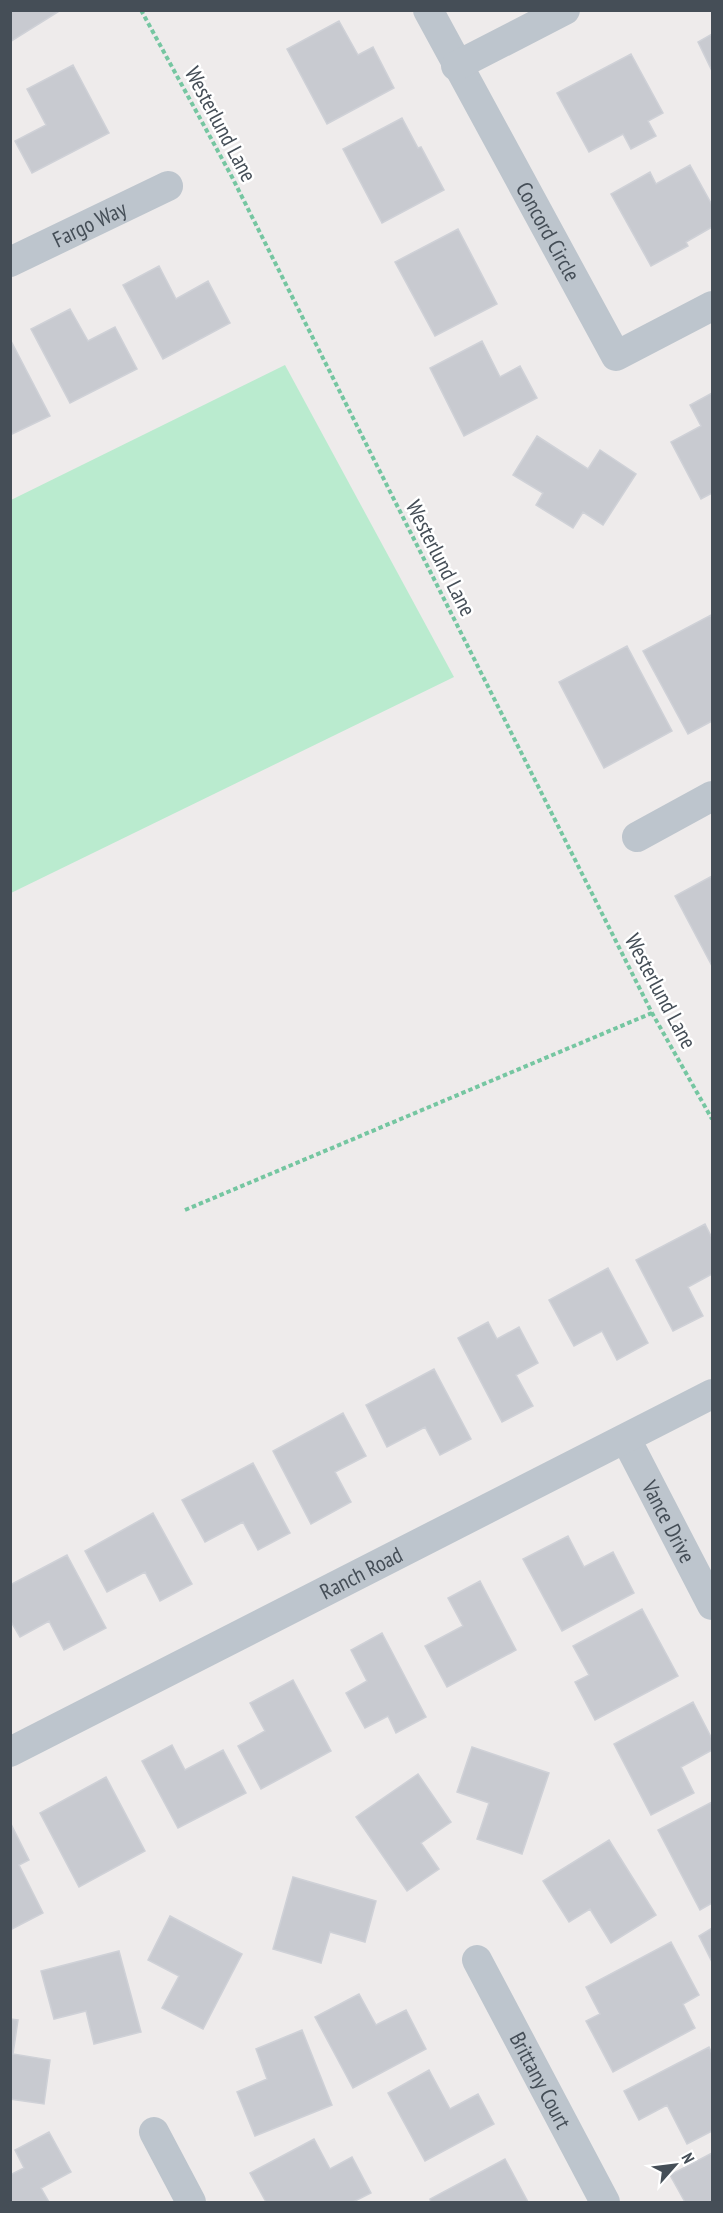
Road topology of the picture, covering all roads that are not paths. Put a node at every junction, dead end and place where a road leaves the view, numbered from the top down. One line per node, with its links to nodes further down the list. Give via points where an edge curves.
1 (428, 10): 3 (street, Concord Circle)
2 (565, 10): 3 (street)
3 (456, 66): 6 (street, Concord Circle, via 616,356)
4 (168, 186): 5 (street, Fargo Way)
5 (10, 262)
6 (712, 306)
7 (712, 796): 8 (street)
8 (637, 837)
9 (712, 1394): 10 (street, Ranch Road)
10 (626, 1439): 11 (street, Vance Drive); 12 (street, Ranch Road)
11 (712, 1605)
12 (10, 1752)
13 (477, 1960): 16 (street, Brittany Court)
14 (154, 2132): 15 (street)
15 (191, 2202)
16 (605, 2202)

